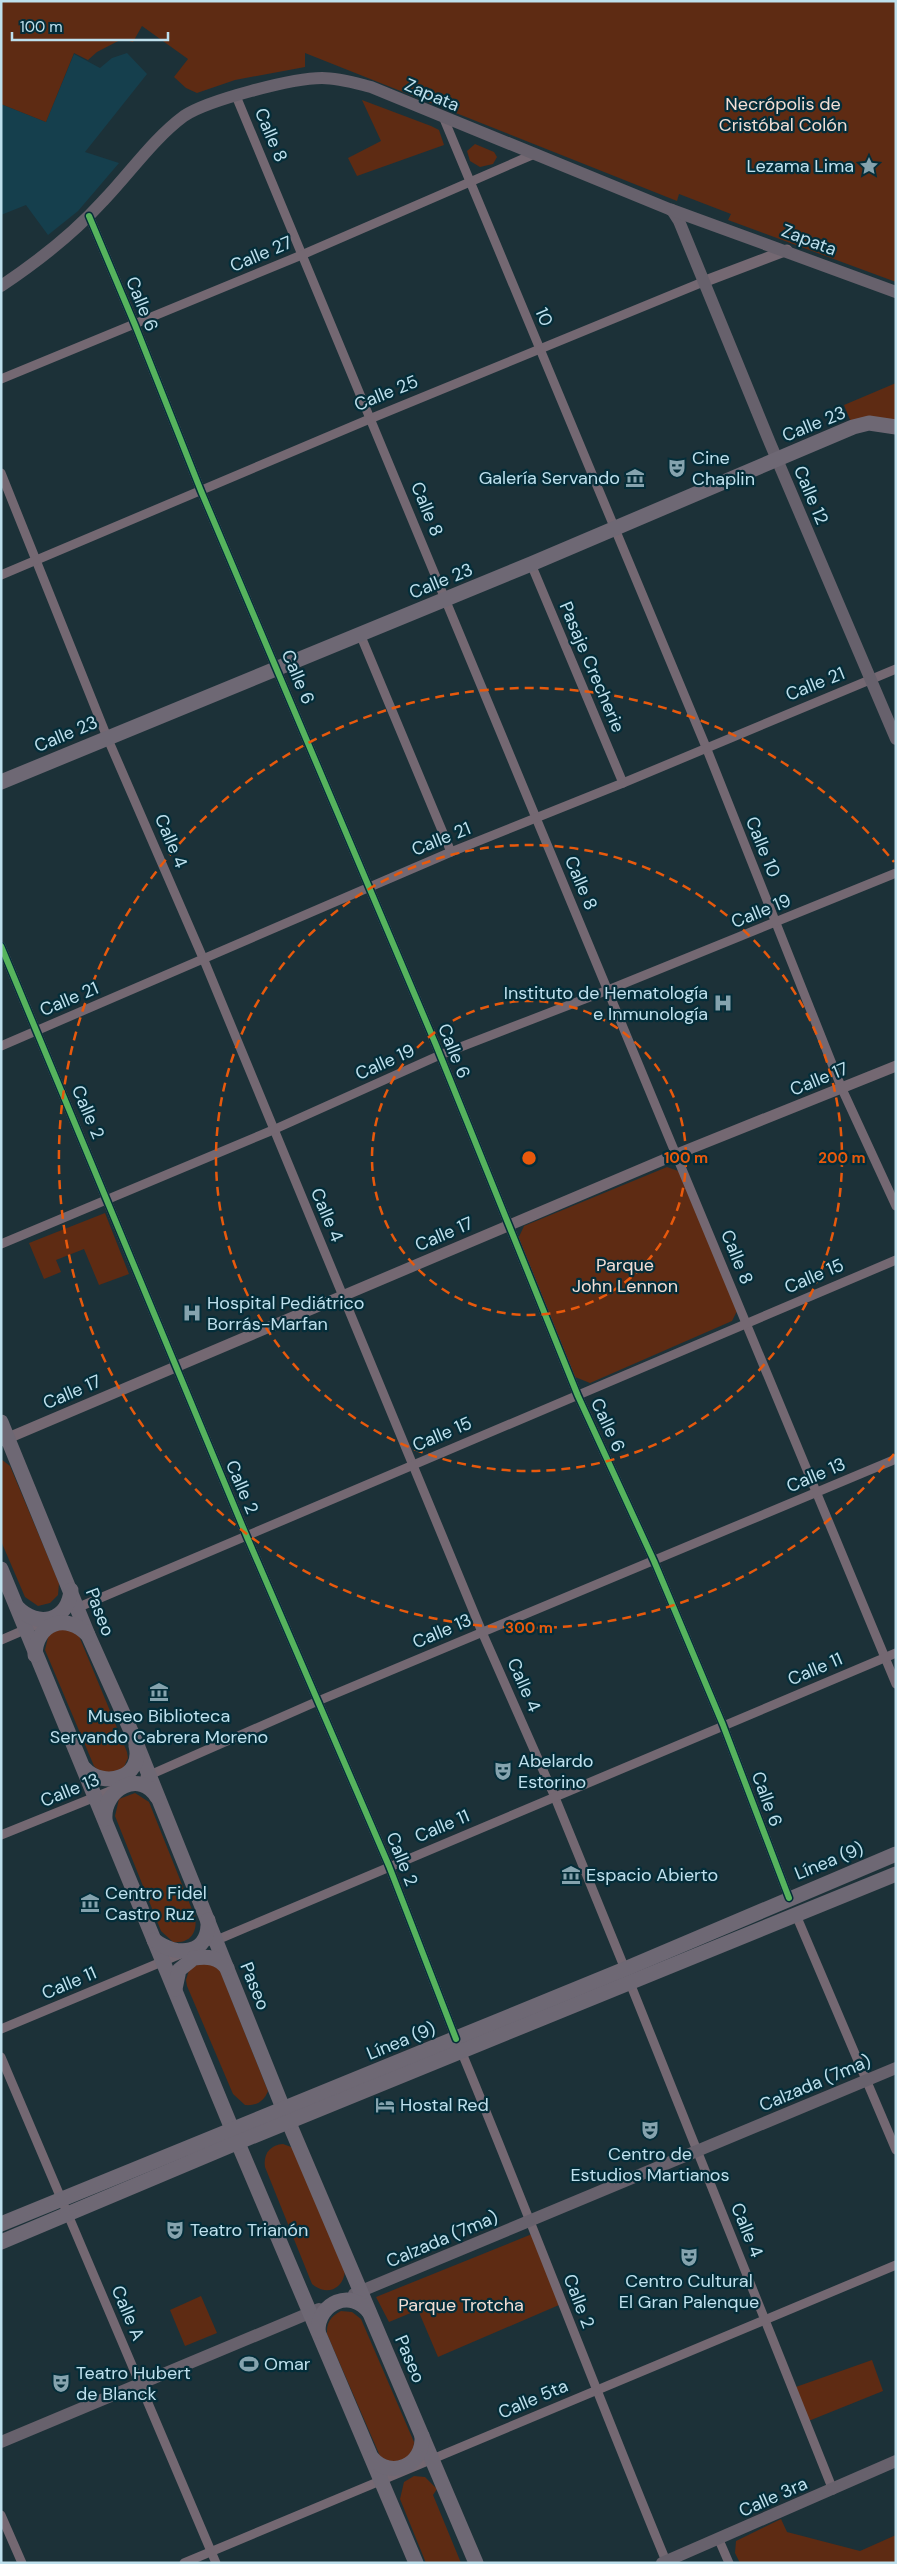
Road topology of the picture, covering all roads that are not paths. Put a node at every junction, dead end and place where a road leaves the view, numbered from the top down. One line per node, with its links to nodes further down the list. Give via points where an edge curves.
1 (236, 96): 2 (main road, Zapata, via 310,79 333,79 371,87); 6 (main road, Zapata, via 192,111 171,126); 10 (street, Calle 8)
2 (444, 119): 3 (main road, Zapata); 4 (street, 10)
3 (532, 155): 4 (street, Calle 27); 5 (main road, Zapata)
4 (469, 182): 10 (street, Calle 27); 15 (street, 10)
5 (672, 210): 7 (main road, Zapata); 8 (main road, Calle 12)
6 (88, 216): 12 (main road, Zapata); 14 (street, Calle 6)
7 (696, 218): 8 (main road); 9 (main road, Zapata)
8 (688, 244): 11 (main road, Calle 12)
9 (787, 250): 11 (street, Calle 25); 13 (main road, Zapata)
10 (304, 254): 14 (street, Calle 27); 17 (street, Calle 8)
11 (703, 282): 15 (street, Calle 25); 19 (main road, Calle 12)
12 (1, 286)
13 (896, 292)
14 (135, 325): 16 (street, Calle 27); 21 (street, Calle 6)
15 (540, 349): 17 (street, Calle 25); 22 (street, 10)
16 (1, 379)
17 (372, 418): 21 (street, Calle 25); 26 (street, Calle 8)
18 (896, 427): 19 (main road, Calle 23, via 869,423)
19 (776, 459): 22 (main road, Calle 23); 30 (main road, Calle 12)
20 (1, 473): 23 (street, Calle 4)
21 (201, 491): 23 (street, Calle 25); 28 (street, Calle 6)
22 (613, 528): 24 (main road, Calle 23); 33 (street, Calle 10)
23 (37, 559): 25 (street, Calle 25); 31 (street, Calle 4)
24 (531, 564): 26 (main road, Calle 23); 35 (street, Pasaje Crecherie)
25 (1, 575)
26 (447, 598): 27 (main road, Calle 23); 36 (street, Calle 8)
27 (360, 634): 28 (main road, Calle 23); 37 (street)
28 (278, 668): 31 (main road, Calle 23); 39 (street, Calle 6)
29 (896, 668): 30 (street, Calle 21)
30 (870, 679): 32 (main road, Calle 12); 33 (street, Calle 21)
31 (108, 737): 34 (main road, Calle 23); 42 (street, Calle 4)
32 (896, 739)
33 (706, 747): 35 (street, Calle 21); 40 (street, Calle 10)
34 (1, 782)
35 (623, 783): 36 (street, Calle 21)
36 (537, 819): 37 (street, Calle 21); 43 (street, Calle 8)
37 (451, 852): 39 (street, Calle 21)
38 (896, 873): 40 (street, Calle 19)
39 (369, 887): 42 (street, Calle 21); 46 (street, Calle 6)
40 (776, 922): 43 (street, Calle 19); 48 (street, Calle 10)
41 (1, 946): 44 (street, Calle 2)
42 (203, 958): 44 (street, Calle 21); 49 (street, Calle 4)
43 (608, 990): 46 (street, Calle 19); 50 (street, Calle 8)
44 (37, 1030): 45 (street, Calle 21); 51 (street, Calle 2)
45 (1, 1046)
46 (440, 1055): 49 (street, Calle 19); 53 (street, Calle 6)
47 (896, 1066): 48 (street, Calle 17)
48 (842, 1089): 50 (street, Calle 17); 52 (street, Calle 10)
49 (273, 1130): 51 (street, Calle 19); 56 (street, Calle 4)
50 (677, 1154): 53 (street, Calle 17); 57 (street, Calle 8)
51 (108, 1200): 54 (street, Calle 19); 58 (street, Calle 2)
52 (896, 1206)
53 (509, 1226): 56 (street, Calle 17); 59 (street, Calle 6)
54 (1, 1244)
55 (896, 1260): 57 (street, Calle 15)
56 (343, 1296): 58 (street, Calle 17); 63 (street, Calle 4)
57 (747, 1324): 59 (street, Calle 15); 64 (street, Calle 8)
58 (176, 1367): 61 (street, Calle 17); 65 (street, Calle 2)
59 (578, 1396): 63 (street, Calle 15); 66 (street, Calle 6)
60 (1, 1422): 61 (main road, Paseo)
61 (4, 1443): 68 (main road, Paseo, via 18,1460)
62 (896, 1459): 64 (street, Calle 13)
63 (413, 1466): 65 (street, Calle 15); 73 (street, Calle 4)
64 (818, 1492): 66 (street, Calle 13); 78 (street, Calle 8)
65 (247, 1537): 70 (street, Calle 15); 80 (street, Calle 2)
66 (654, 1561): 73 (street, Calle 13); 81 (street, Calle 6)
67 (1, 1569): 69 (main road)
68 (71, 1590): 70 (main road, Paseo); 71 (main road, via 66,1607)
69 (17, 1607): 71 (main road, via 32,1618); 72 (main road)
70 (78, 1607): 71 (street, Calle 15); 74 (main road, Paseo)
71 (53, 1618): 72 (street, Calle 15)
72 (26, 1630): 75 (street, Calle 15); 77 (main road)
73 (482, 1632): 80 (street, Calle 13); 86 (street, Calle 4)
74 (88, 1635): 77 (main road, via 73,1623 55,1623 39,1636); 82 (main road, Paseo)
75 (1, 1640)
76 (896, 1653): 78 (street, Calle 11)
77 (35, 1655): 83 (main road)
78 (885, 1657): 79 (street, Calle 8); 81 (street, Calle 11)
79 (896, 1684)
80 (318, 1701): 84 (street, Calle 13); 92 (street, Calle 2)
81 (724, 1725): 86 (street, Calle 11); 94 (street, Calle 6)
82 (135, 1740): 83 (main road, via 136,1759 132,1768 120,1778 98,1779); 84 (main road, Paseo)
83 (83, 1767): 87 (main road)
84 (149, 1775): 85 (street, Calle 13); 88 (main road, Paseo)
85 (124, 1786): 87 (street, Calle 13); 88 (main road, via 139,1784 148,1788); 89 (main road, via 107,1801)
86 (554, 1795): 92 (street, Calle 11); 102 (street, Calle 4)
87 (96, 1798): 89 (main road); 90 (street, Calle 13)
88 (160, 1802): 96 (main road, Paseo)
89 (105, 1820): 97 (main road)
90 (1, 1835)
91 (896, 1854): 94 (main road, Línea (9))
92 (389, 1866): 98 (street, Calle 11); 105 (street, Calle 2)
93 (896, 1874): 95 (main road, Línea (9))
94 (789, 1898): 102 (main road, Línea (9))
95 (796, 1915): 102 (main road, Línea (9)); 108 (street)
96 (208, 1920): 98 (main road, Paseo); 99 (main road, via 205,1938)
97 (154, 1940): 99 (main road, via 171,1951); 100 (main road)
98 (216, 1940): 99 (street, Calle 11); 101 (main road, Paseo)
99 (191, 1950): 100 (street, Calle 11)
100 (163, 1961): 103 (main road); 104 (street, Calle 11)
101 (228, 1969): 103 (main road, via 214,1958 194,1958 180,1970); 109 (main road, Paseo)
102 (628, 1976): 105 (main road, Línea (9)); 112 (street, Calle 4)
103 (175, 1989): 110 (main road)
104 (1, 2029)
105 (459, 2046): 109 (main road, Línea (9)); 115 (street, Calle 2)
106 (1, 2057): 113 (street)
107 (896, 2068): 108 (main road, Calzada (7ma))
108 (867, 2080): 111 (street); 112 (main road, Calzada (7ma))
109 (287, 2116): 110 (main road, Línea (9)); 119 (main road, Paseo)
110 (236, 2136): 113 (main road, Línea (9)); 114 (main road, Línea (9)); 121 (main road)
111 (896, 2150)
112 (697, 2151): 115 (main road, Calzada (7ma)); 123 (street, Calle 4)
113 (62, 2198): 114 (street, Calle A); 116 (main road, Línea (9))
114 (70, 2214): 117 (main road, Línea (9)); 125 (street, Calle A)
115 (532, 2220): 119 (main road, Calzada (7ma)); 126 (street, Calle 2)
116 (1, 2224)
117 (1, 2242)
118 (896, 2266): 123 (street, Calle 5ta)
119 (361, 2291): 120 (main road, Calzada (7ma)); 122 (main road, Paseo)
120 (337, 2301): 121 (main road, Calzada (7ma)); 122 (main road, via 356,2301); 124 (main road, via 322,2313)
121 (310, 2312): 124 (main road); 125 (main road, Calzada (7ma))
122 (370, 2313): 127 (main road, Paseo)
123 (766, 2320): 126 (street, Calle 5ta); 135 (street, Calle 4)
124 (318, 2332): 129 (main road)
125 (140, 2384): 128 (main road, Calzada (7ma)); 139 (street, Calle A)
126 (596, 2390): 130 (street, Calle 5ta); 140 (street, Calle 2)
127 (422, 2435): 129 (main road, via 420,2454 406,2467 387,2469); 130 (main road, Paseo)
128 (1, 2442)
129 (372, 2458): 133 (main road)
130 (432, 2458): 132 (street, Calle 5ta); 134 (main road, Paseo)
131 (896, 2461): 135 (main road, Calle 3ra)
132 (407, 2469): 133 (street, Calle 5ta); 134 (main road, via 426,2469); 136 (main road, via 392,2482)
133 (381, 2480): 136 (main road); 139 (street, Calle 5ta)
134 (441, 2480): 145 (main road, Paseo)
135 (833, 2490): 138 (main road, Calle 3ra)
136 (389, 2500): 144 (main road)
137 (1, 2515): 141 (street)
138 (719, 2540): 140 (main road, Calle 3ra); 146 (street)
139 (212, 2551): 142 (street, Calle 5ta); 143 (street, Calle A)
140 (664, 2562)
141 (22, 2563)
142 (184, 2563)
143 (216, 2563)
144 (416, 2563)
145 (476, 2563)
146 (729, 2563)

